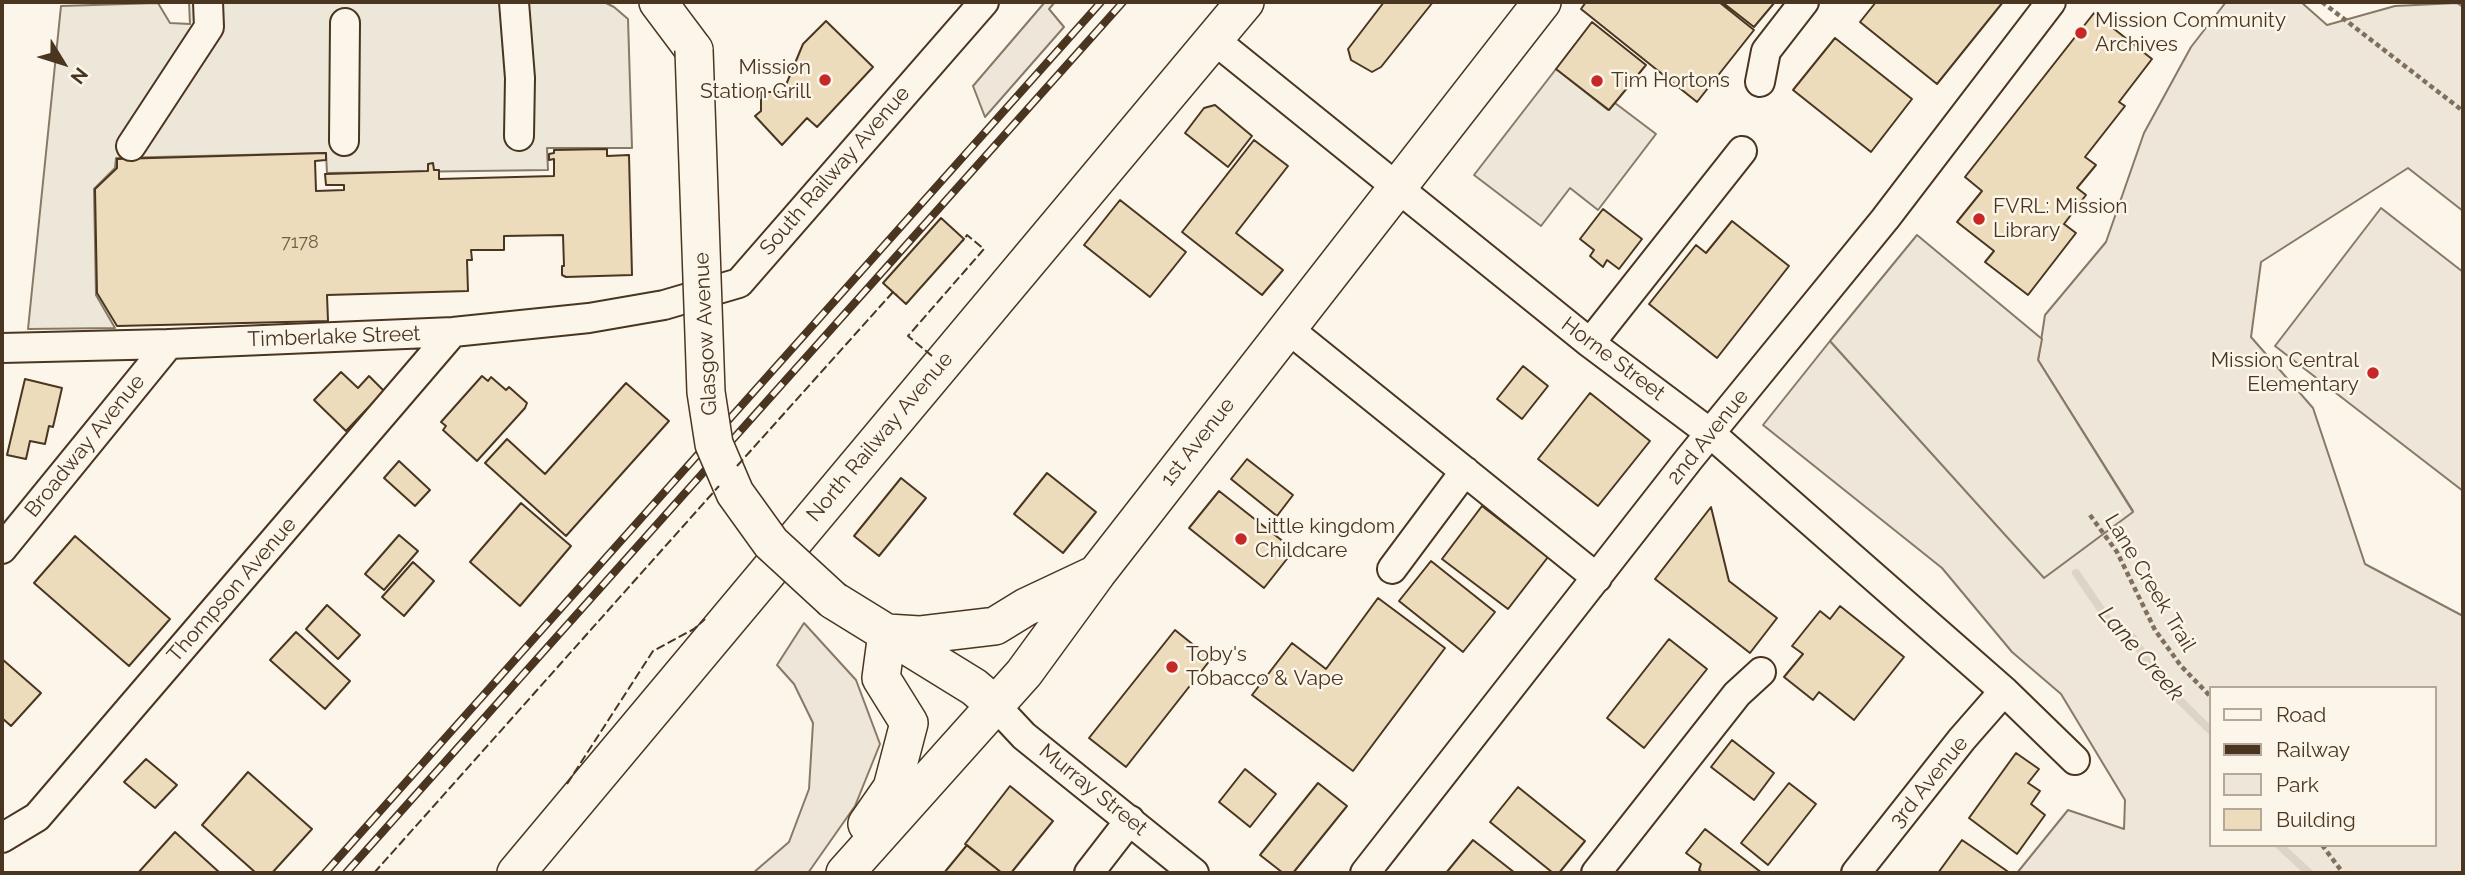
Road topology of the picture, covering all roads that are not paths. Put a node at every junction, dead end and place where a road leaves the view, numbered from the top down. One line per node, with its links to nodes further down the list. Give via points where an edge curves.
1 (208, 2): 16 (street, via 209,27)
2 (514, 2): 14 (street)
3 (658, 2): 12 (main road)
4 (693, 2): 12 (main road, Glasgow Avenue)
5 (984, 2): 19 (street, South Railway Avenue, via 739,283)
6 (1245, 2): 11 (main road, North Railway Avenue)
7 (1542, 2): 18 (main road, 1st Avenue)
8 (1804, 2): 13 (street, via 1766,51)
9 (2051, 2): 25 (street, 2nd Avenue, via 1885,219)
10 (345, 23): 15 (street)
11 (1212, 38): 18 (street, Horne Street); 38 (main road, North Railway Avenue)
12 (694, 50): 31 (main road, Glasgow Avenue, bridge, via 706,392 714,443 735,493 771,543 833,600)
13 (1760, 82)
14 (519, 136)
15 (344, 141)
16 (131, 146)
17 (1742, 151): 22 (street)
18 (1397, 186): 20 (main road, 1st Avenue); 22 (street, Horne Street)
19 (664, 305): 21 (street, Timberlake Street)
20 (1287, 328): 26 (street); 29 (main road, 1st Avenue)
21 (453, 332): 23 (street, Timberlake Street); 37 (street, Thompson Avenue, via 37,817)
22 (1590, 343): 25 (street, Horne Street)
23 (169, 344): 24 (street, Timberlake Street); 27 (street, Broadway Avenue)
24 (2, 348)
25 (1710, 433): 30 (street, 2nd Avenue); 33 (street, Horne Street)
26 (1465, 471): 28 (street); 30 (street)
27 (2, 549)
28 (1392, 569)
29 (1097, 573): 31 (main road, via 995,626 919,635); 34 (main road, 1st Avenue, via 1024,673)
30 (1597, 578): 42 (street, 2nd Avenue)
31 (887, 633): 34 (main road, Glasgow Avenue); 39 (main road, via 881,678 909,723 892,788 864,827)
32 (1761, 672): 43 (street, via 1737,694)
33 (2004, 691): 35 (street, Horne Street); 44 (street, 3rd Avenue)
34 (994, 704): 36 (street, Murray Street, via 1024,736); 39 (main road, 1st Avenue)
35 (2075, 760)
36 (1130, 820): 40 (street); 41 (street, Murray Street)
37 (2, 838)
38 (516, 873)
39 (843, 873)
40 (1089, 873)
41 (1195, 873)
42 (1365, 873)
43 (1596, 873)
44 (1856, 873)

